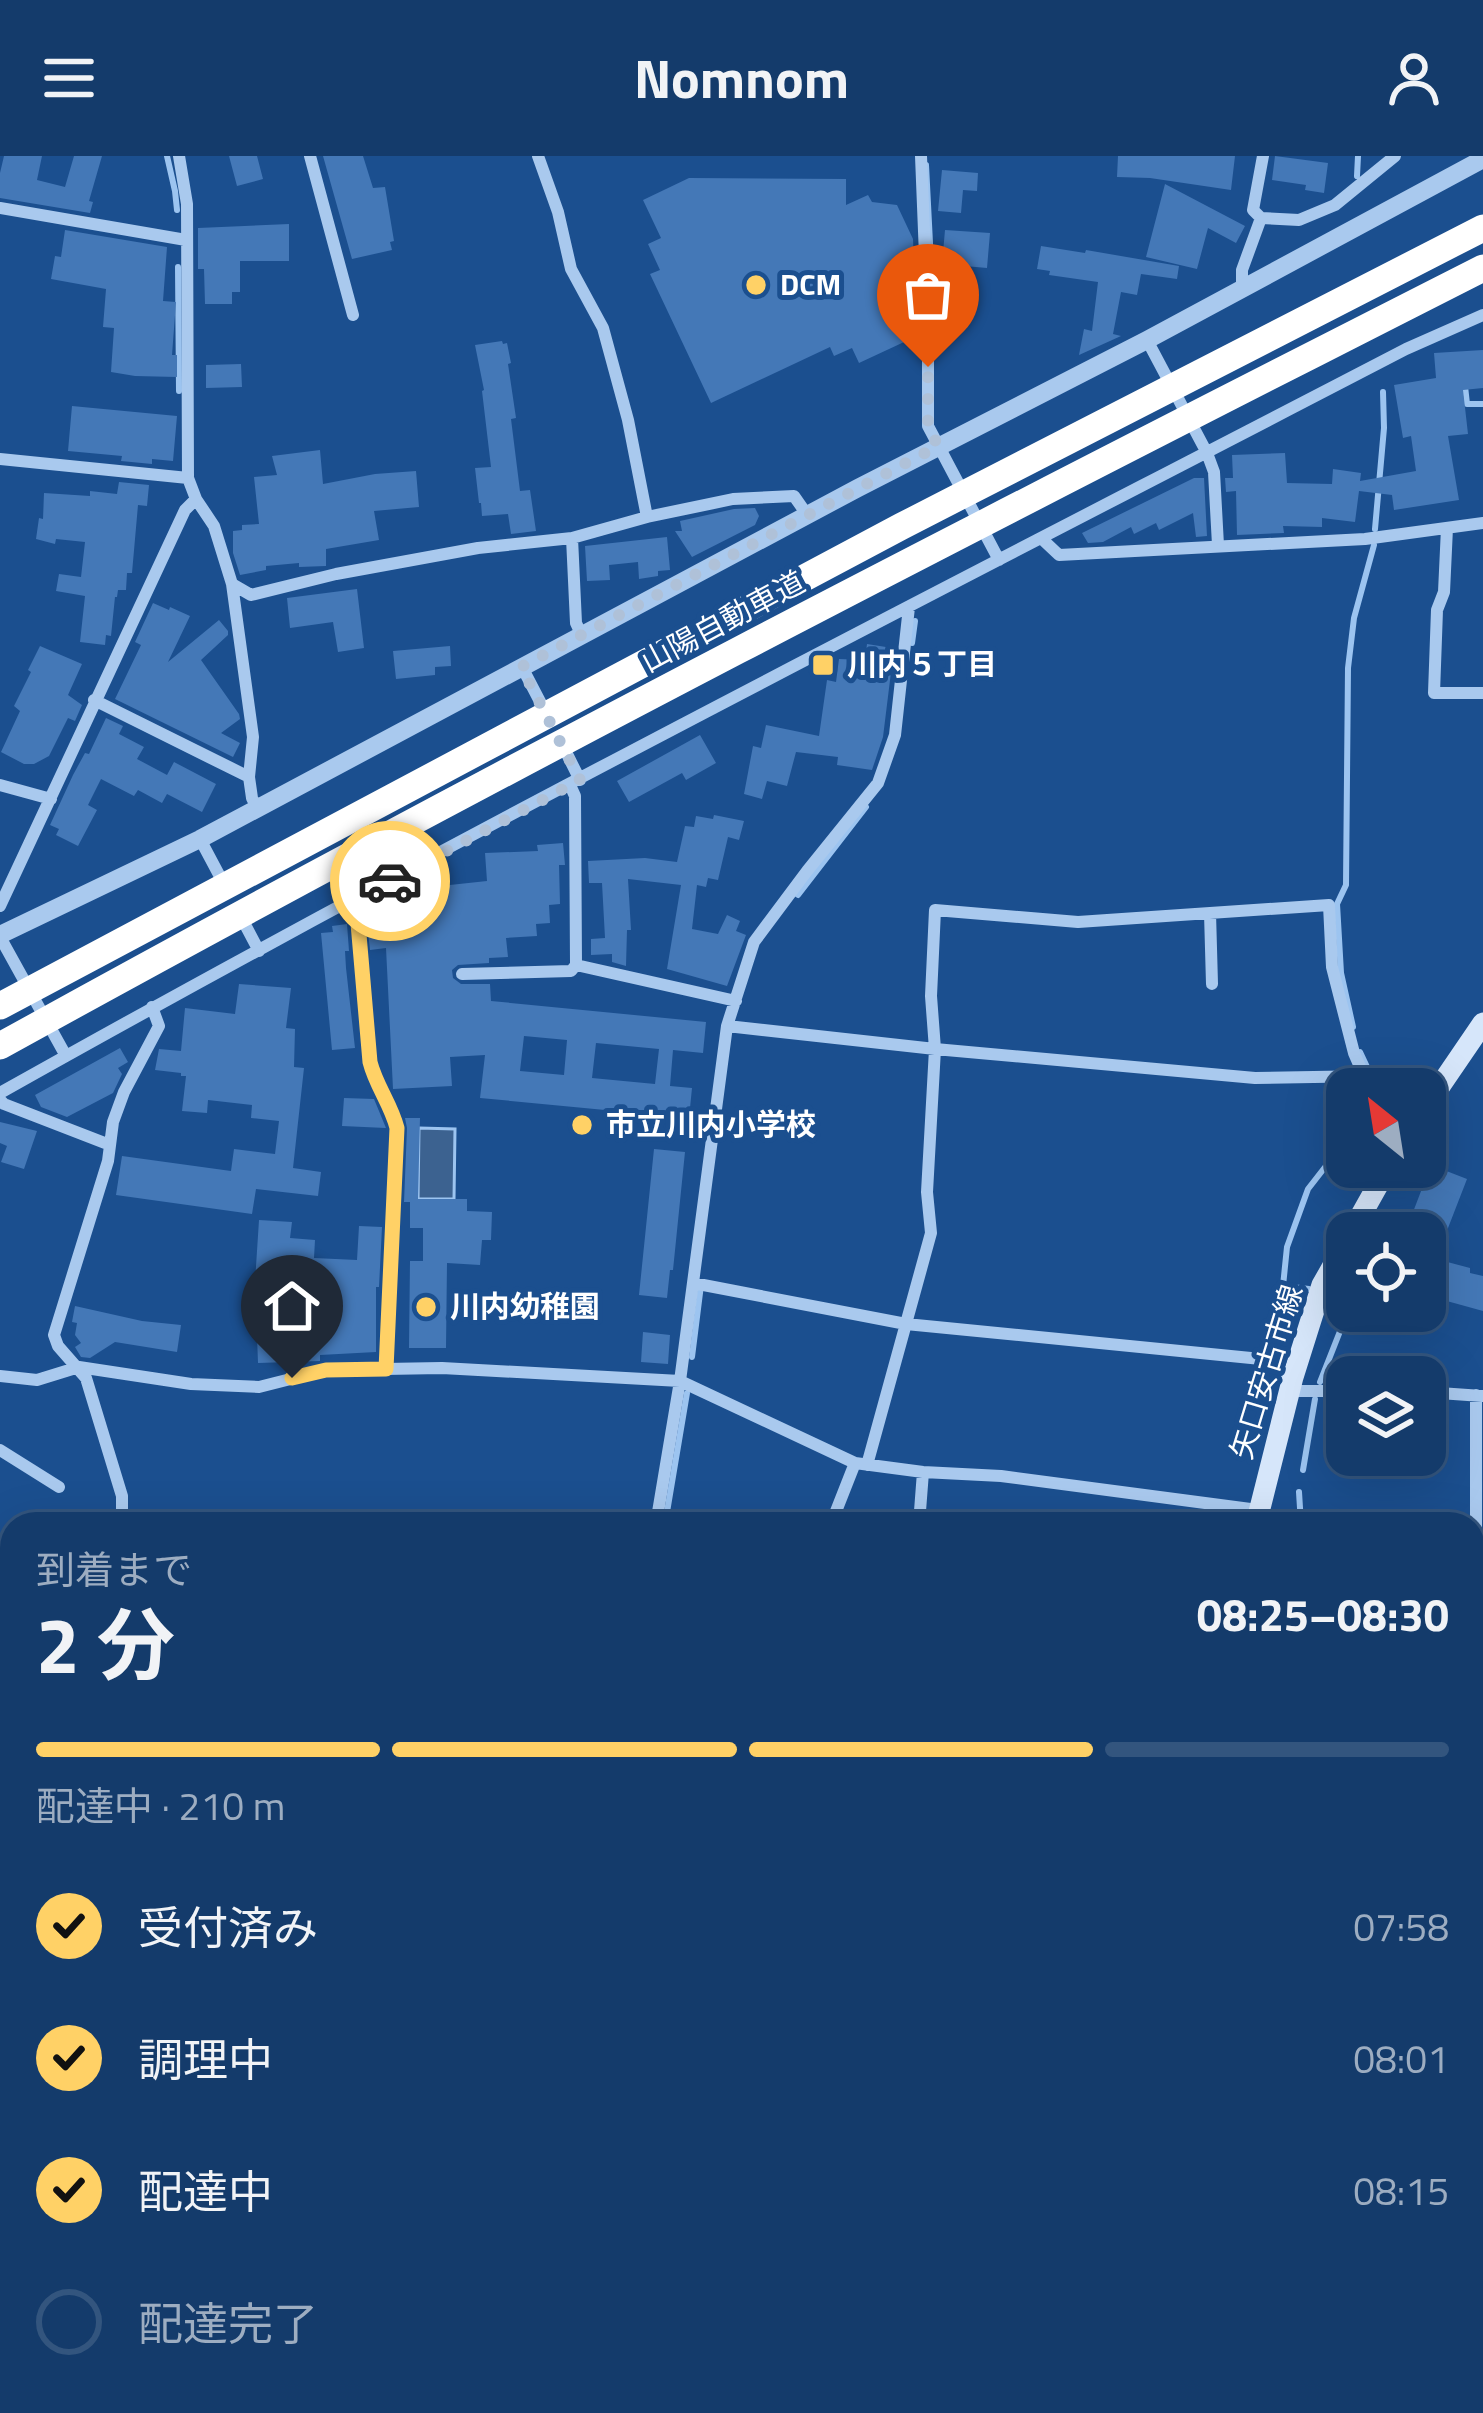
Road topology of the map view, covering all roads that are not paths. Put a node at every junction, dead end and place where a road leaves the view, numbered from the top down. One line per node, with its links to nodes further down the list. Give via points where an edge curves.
1 (179, 156): 11 (street)
2 (310, 156): 14 (street)
3 (538, 156): 23 (street, via 571,269 603,328)
4 (921, 156): 17 (street, via 926,402)
5 (1263, 156): 9 (street, via 1253,210)
6 (1394, 156): 9 (street, via 1335,205 1299,220)
7 (1483, 159): 13 (street)
8 (0, 208): 11 (street)
9 (1261, 218): 13 (street)
10 (1483, 228): 51 (highway, 山陽自動車道, bridge, via 881,537)
11 (186, 240): 20 (street)
12 (1483, 268): 55 (highway, 山陽自動車道, bridge, via 896,567)
13 (1242, 289): 16 (street)
14 (353, 315)
15 (1483, 315): 18 (street)
16 (1148, 340): 17 (street); 18 (street)
17 (938, 446): 22 (street); 29 (street)
18 (1207, 453): 27 (street); 28 (street)
19 (0, 459): 20 (street)
20 (188, 478): 21 (street)
21 (196, 499): 30 (street, via 214,526); 35 (street)
22 (808, 516): 23 (street, via 794,496); 32 (street)
23 (647, 517): 26 (street)
24 (1483, 523): 25 (street)
25 (1448, 528): 28 (street); 34 (street, via 1434,693)
26 (572, 538): 30 (street, via 478,548 251,595); 32 (street)
27 (1042, 539): 28 (street, via 1059,555); 29 (street)
28 (1218, 545)
29 (999, 560): 31 (street)
30 (232, 584): 36 (street, via 254,737)
31 (909, 607): 37 (street); 50 (street, via 895,735 878,783 754,942)
32 (582, 635): 33 (street)
33 (521, 667): 37 (street); 40 (street)
34 (1483, 693)
35 (94, 700): 36 (street); 39 (street)
36 (249, 778): 40 (street)
37 (575, 783): 42 (street); 47 (street)
38 (0, 785): 39 (street)
39 (51, 799): 43 (street)
40 (257, 808): 41 (street)
41 (200, 839): 45 (street); 46 (street)
42 (356, 900): 46 (street); 67 (street, via 370,1062 397,1128)
43 (0, 906)
44 (1210, 913): 49 (street); 56 (street, via 1078,922 935,910); 58 (street, via 1329,905 1332,967)
45 (0, 936): 57 (street)
46 (259, 951): 52 (street)
47 (575, 965): 48 (street); 50 (street)
48 (462, 974)
49 (1212, 984)
50 (736, 1001): 54 (street)
51 (0, 1006)
52 (152, 1007): 57 (street); 62 (street, via 159,1026 124,1093)
53 (1483, 1023): 60 (main road)
54 (727, 1026): 56 (street); 64 (street)
55 (0, 1046)
56 (935, 1049): 59 (street, via 1255,1078); 65 (street, via 931,1233)
57 (66, 1055): 61 (street)
58 (1361, 1068)
59 (1326, 1077)
60 (1446, 1077)
61 (0, 1096): 62 (street)
62 (110, 1144): 66 (street, via 54,1335)
63 (1326, 1279): 70 (main road, 矢口安古市線)
64 (693, 1282): 65 (street); 69 (street)
65 (906, 1324): 70 (street, via 1261,1359); 75 (street)
66 (79, 1367): 67 (street, via 259,1388 326,1370); 68 (street, via 37,1380); 78 (street, via 115,1467)
67 (386, 1369): 69 (street)
68 (0, 1376)
69 (680, 1381): 75 (street); 79 (street)
70 (1290, 1384): 71 (street); 83 (main road, 矢口安古市線)
71 (1326, 1388)
72 (1446, 1394): 73 (street)
73 (1480, 1396): 84 (street)
74 (0, 1450): 77 (street)
75 (861, 1464): 76 (street); 80 (street)
76 (923, 1472): 81 (street); 82 (street, via 1001,1476)
77 (59, 1487)
78 (122, 1512)
79 (658, 1512)
80 (837, 1512)
81 (920, 1512)
82 (1226, 1512)
83 (1258, 1512)
84 (1477, 1512)

